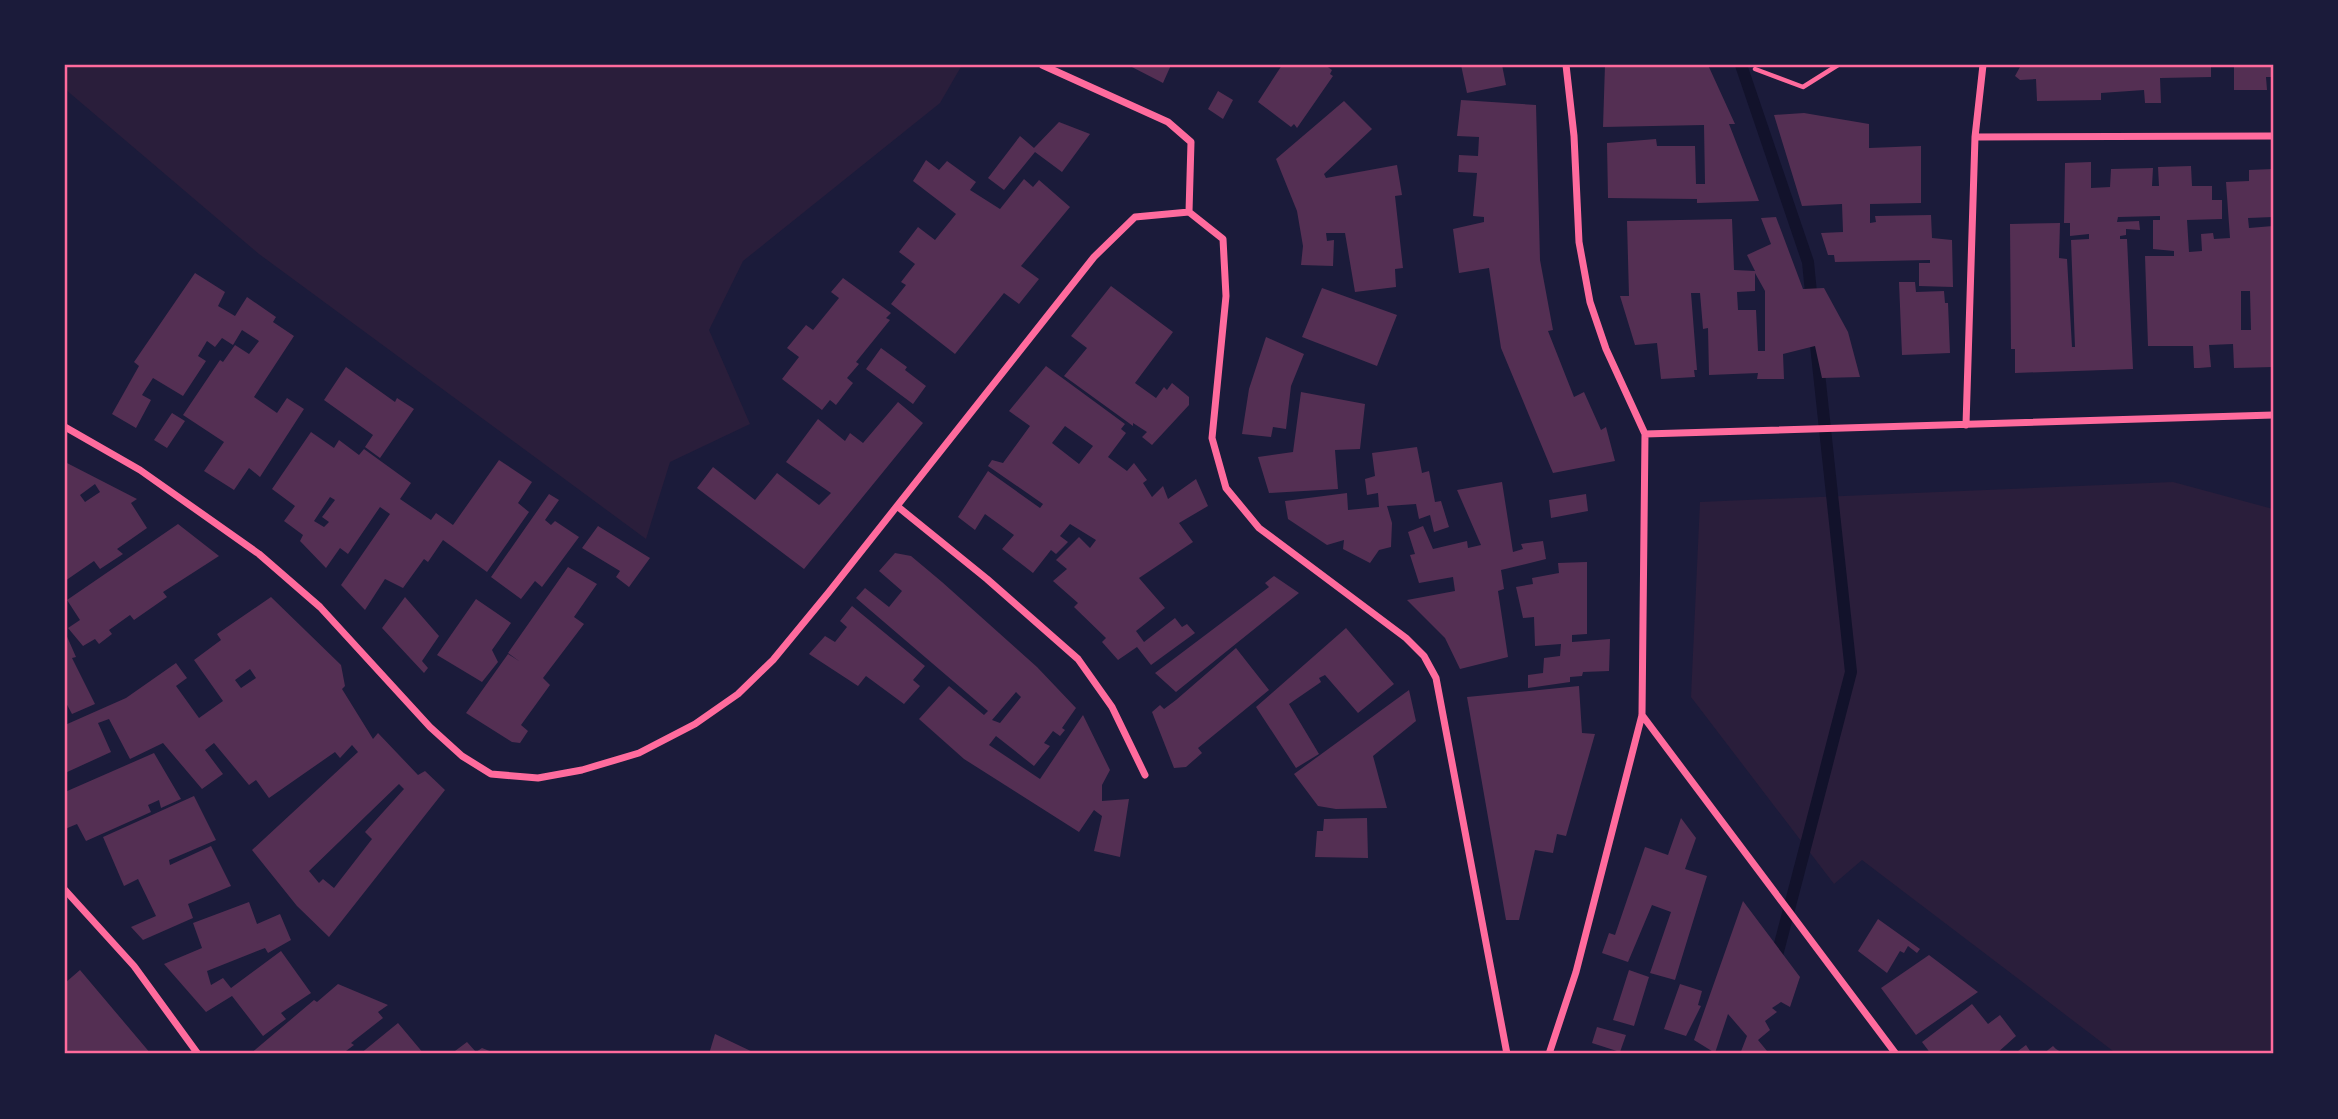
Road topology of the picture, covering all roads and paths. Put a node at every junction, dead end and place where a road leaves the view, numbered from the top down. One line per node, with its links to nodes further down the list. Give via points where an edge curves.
1 (1042, 65): 8 (street, via 1168,122 1191,142)
2 (1566, 65): 12 (street, via 1579,242 1590,302)
3 (1838, 65): 5 (path, via 1803,87)
4 (1983, 65): 7 (street)
5 (1755, 69)
6 (2273, 136): 7 (street)
7 (1975, 137): 10 (street)
8 (1189, 212): 13 (street, via 1135,217 1094,257); 18 (street, via 1223,239 1226,296 1212,438 1226,488 1259,528 1406,638 1424,656 1436,678)
9 (2273, 415): 10 (street)
10 (1966, 425): 12 (street)
11 (65, 427): 13 (street, via 140,470 260,554 320,607 430,727 491,774 538,778 582,770 639,752 695,724 738,694 773,660)
12 (1645, 434): 14 (street)
13 (897, 506): 15 (street, via 1078,659 1112,708)
14 (1642, 715): 19 (street, via 1576,972); 20 (street)
15 (1145, 775)
16 (65, 890): 17 (street, via 134,966)
17 (198, 1054)
18 (1507, 1054)
19 (1549, 1054)
20 (1896, 1054)

